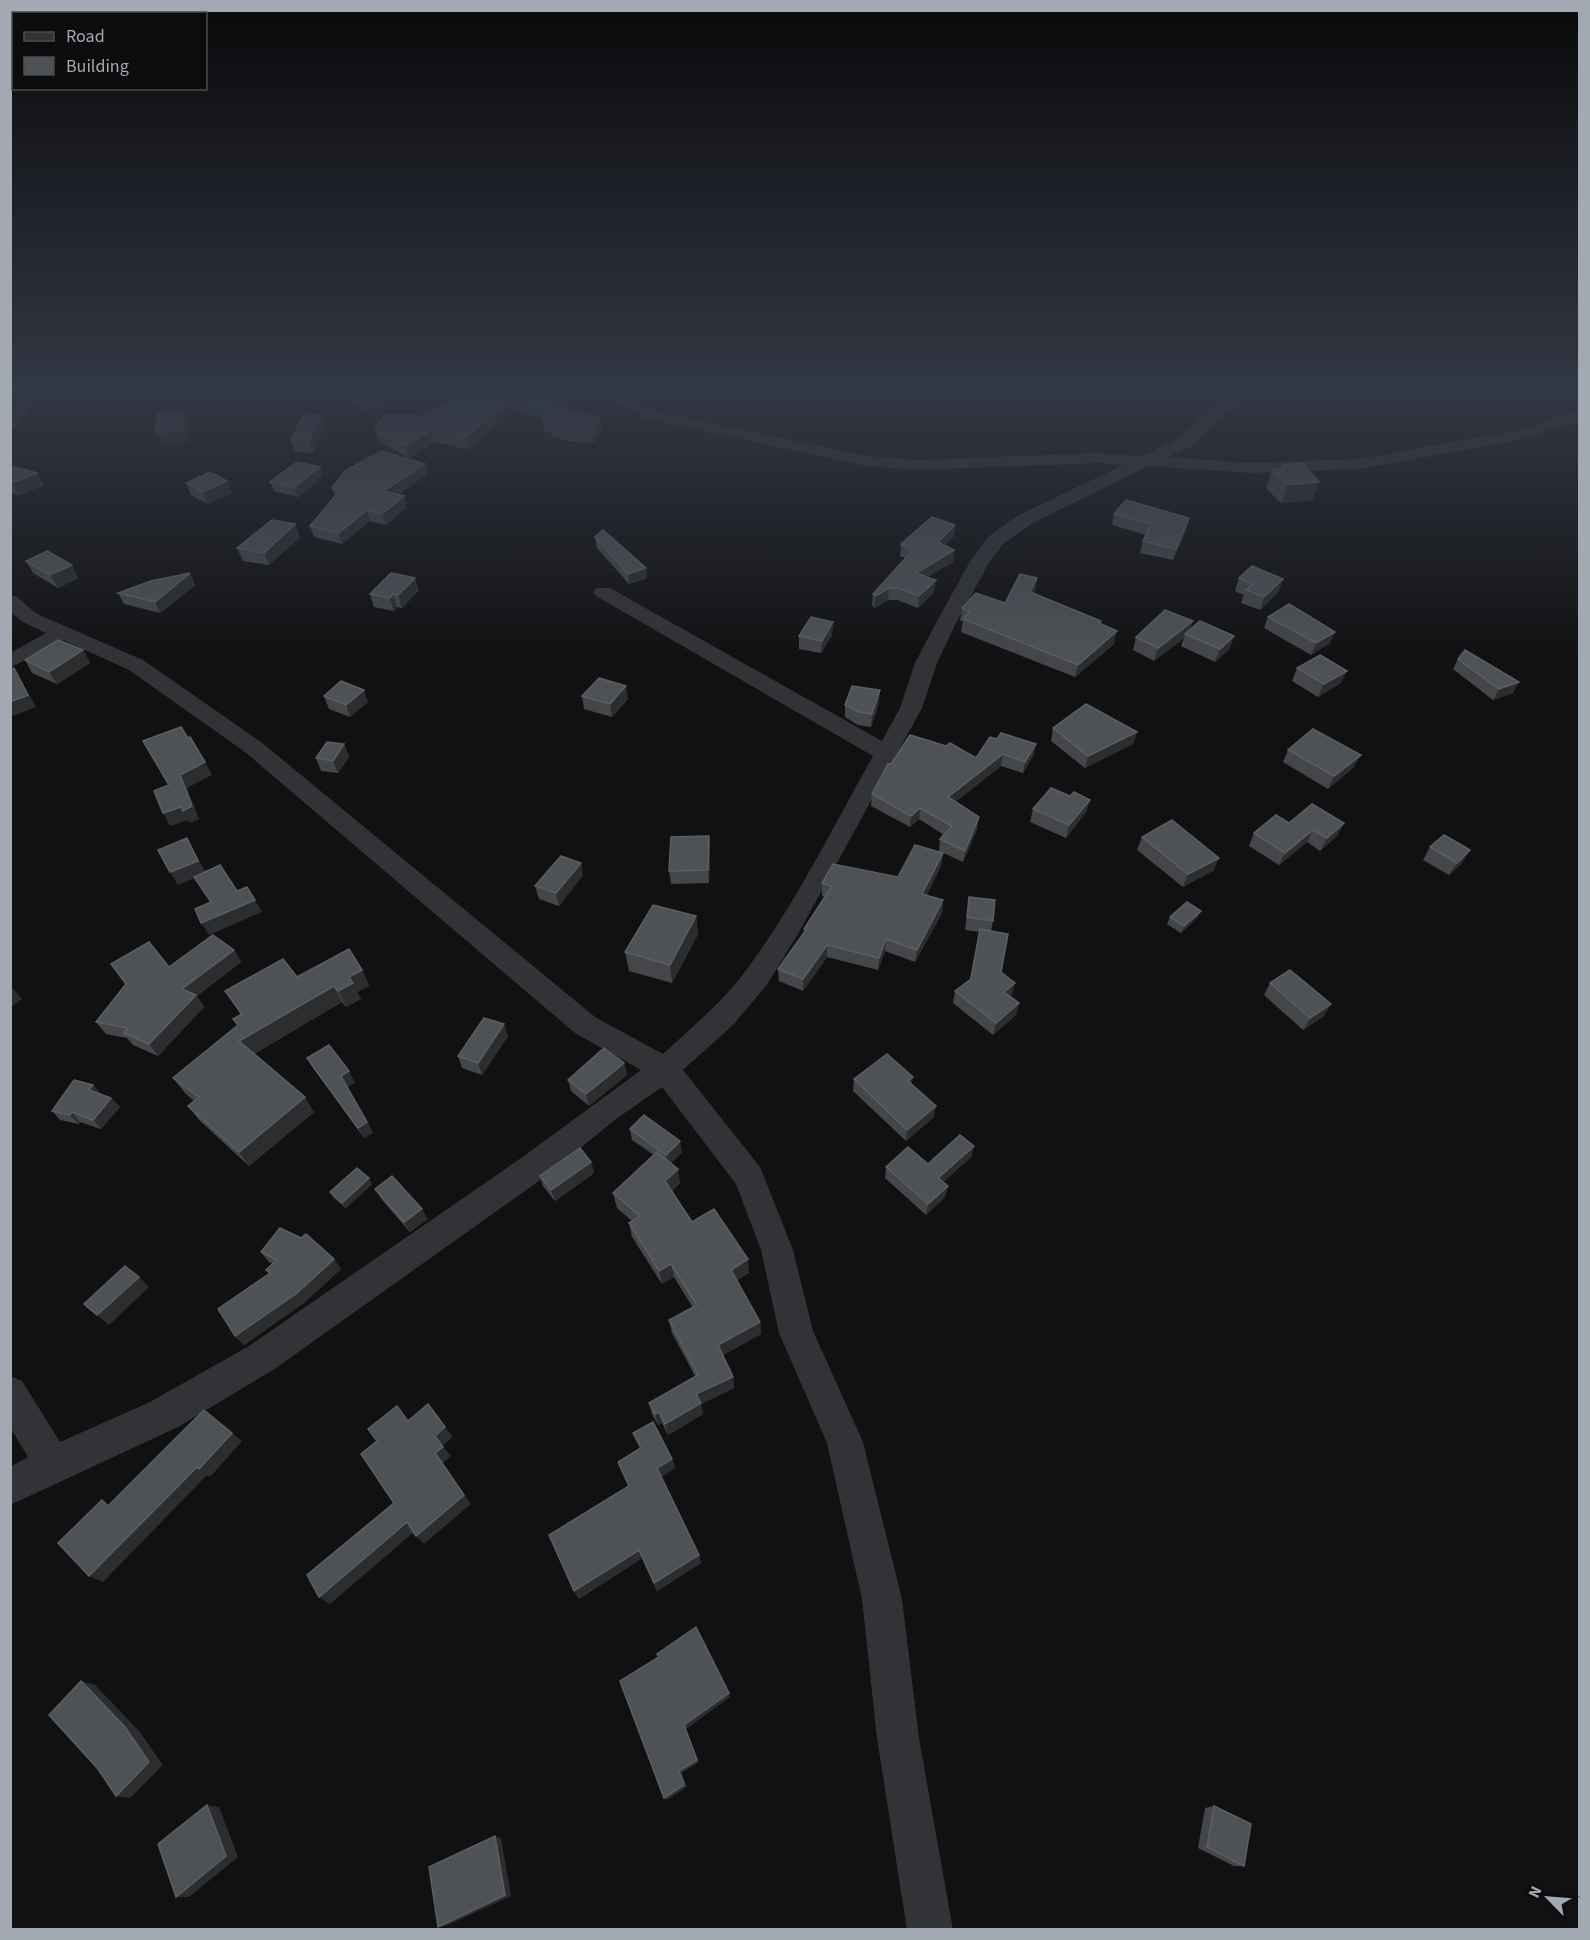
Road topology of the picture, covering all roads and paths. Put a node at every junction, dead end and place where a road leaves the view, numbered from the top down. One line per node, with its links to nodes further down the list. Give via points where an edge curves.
1 (1108, 479): 6 (street, via 1024,520 996,540 946,623 926,663 911,708)
2 (603, 592): 6 (street)
3 (10, 601): 4 (street, via 30,618)
4 (62, 632): 5 (street); 7 (street, via 136,665 210,715 585,1024)
5 (10, 662)
6 (886, 753): 7 (street, via 807,898 756,978 723,1017)
7 (665, 1070): 9 (street, via 606,1110 536,1166 261,1358 163,1415); 11 (street, via 749,1177 777,1250 796,1333 845,1442 882,1599 898,1738)
8 (10, 1393): 9 (street)
9 (53, 1464): 10 (street)
10 (10, 1487)
11 (930, 1929)

